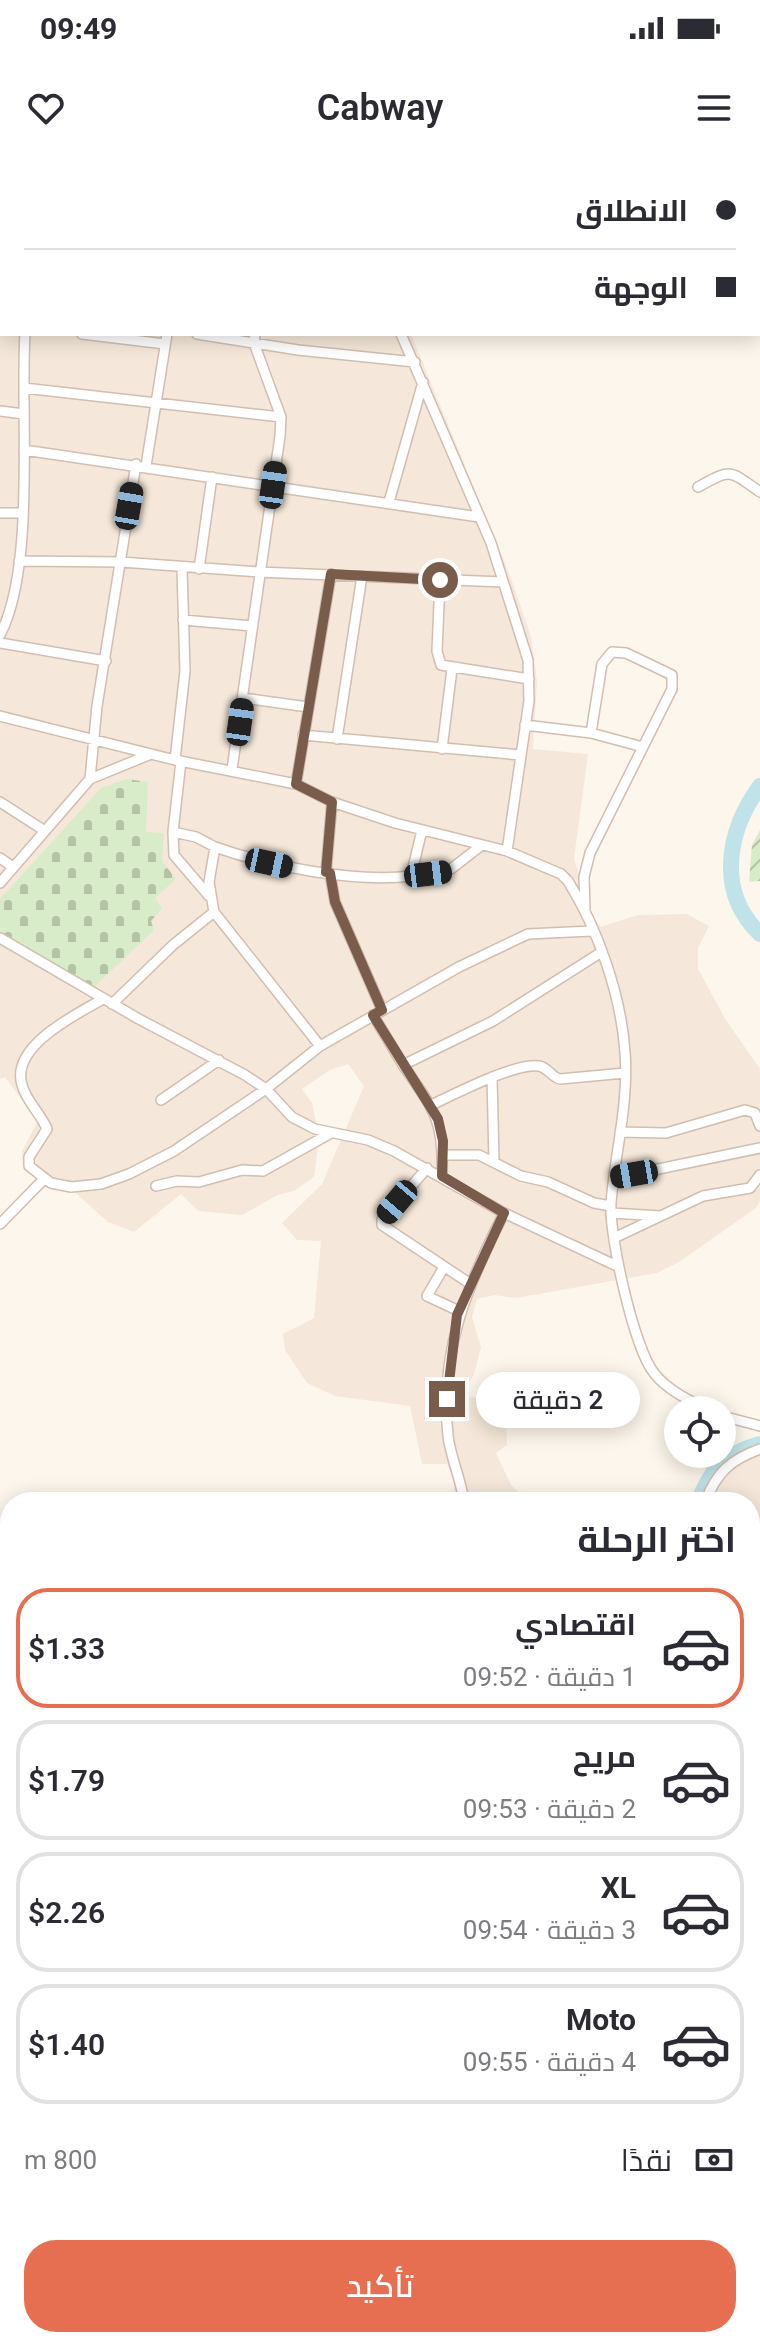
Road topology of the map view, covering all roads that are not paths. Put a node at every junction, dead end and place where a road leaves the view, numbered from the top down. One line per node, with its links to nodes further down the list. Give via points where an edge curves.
1 (25, 336): 9 (street)
2 (116, 336): 5 (street)
3 (220, 336): 6 (street)
4 (402, 336): 7 (street)
5 (166, 339): 10 (street)
6 (255, 339): 7 (street); 13 (street)
7 (415, 362): 8 (street)
8 (423, 382): 20 (street); 23 (street)
9 (24, 388): 10 (street); 12 (street)
10 (156, 403): 13 (street); 15 (street)
11 (0, 411): 12 (street)
12 (24, 414): 14 (street)
13 (281, 417): 17 (street)
14 (24, 450): 15 (street); 22 (street)
15 (141, 465): 16 (street); 25 (street)
16 (212, 477): 17 (street); 27 (street)
17 (273, 485): 20 (street); 28 (street)
18 (698, 487): 19 (street, via 720,472)
19 (760, 492)
20 (389, 502): 23 (street)
21 (0, 513): 22 (street)
22 (21, 513): 24 (street)
23 (479, 517): 32 (street)
24 (19, 561): 25 (street); 34 (street)
25 (121, 562): 26 (street); 38 (street)
26 (182, 568): 27 (street); 33 (street)
27 (199, 569): 28 (street)
28 (259, 572): 29 (street); 35 (street)
29 (331, 574): 30 (street); 42 (street)
30 (362, 576): 31 (street); 47 (street)
31 (440, 580): 32 (street); 39 (street, via 438,660)
32 (503, 582): 40 (street, via 521,630)
33 (183, 620): 35 (street); 53 (street)
34 (3, 623): 36 (street)
35 (252, 626): 41 (street)
36 (0, 635)
37 (0, 643): 38 (street)
38 (106, 661): 48 (street)
39 (452, 669): 40 (street); 50 (street)
40 (529, 679): 44 (street)
41 (243, 698): 42 (street); 54 (street)
42 (308, 707): 46 (street)
43 (0, 716): 48 (street)
44 (525, 725): 45 (street); 52 (street)
45 (591, 733): 49 (street); 49 (street, via 602,664 612,652 626,653 673,679)
46 (303, 735): 47 (street); 56 (street)
47 (337, 739): 50 (street)
48 (94, 740): 51 (street); 55 (street)
49 (643, 747): 72 (street, via 590,853 584,877)
50 (442, 749): 52 (street)
51 (151, 754): 53 (street); 55 (street)
52 (520, 755): 64 (street)
53 (178, 760): 54 (street); 61 (street)
54 (232, 769): 56 (street)
55 (90, 779): 60 (street)
56 (296, 784): 58 (street)
57 (0, 802): 60 (street)
58 (332, 802): 59 (street); 67 (street)
59 (422, 830): 62 (street); 68 (street)
60 (45, 831): 66 (street)
61 (173, 832): 63 (street); 70 (street, via 174,855)
62 (482, 845): 64 (street); 68 (street, via 451,869)
63 (215, 847): 67 (street, via 249,859); 70 (street)
64 (507, 851): 72 (street, via 561,874)
65 (0, 858): 66 (street)
66 (13, 867): 69 (street)
67 (328, 873): 68 (street); 77 (street)
68 (411, 876)
69 (0, 883)
70 (209, 896): 71 (street)
71 (214, 912): 76 (street); 78 (street)
72 (585, 917): 73 (street)
73 (591, 931): 75 (street); 77 (street, via 521,937)
74 (0, 938): 76 (street)
75 (600, 953): 80 (street, via 493,1021); 81 (street, via 620,1017)
76 (108, 1002): 79 (street); 96 (street, via 50,1030 21,1068 22,1085 47,1129 28,1162)
77 (378, 1013): 78 (street); 80 (street)
78 (320, 1046): 83 (street)
79 (219, 1060): 83 (street); 84 (street)
80 (403, 1065): 85 (street)
81 (625, 1073): 82 (street, via 560,1079 532,1066); 87 (street)
82 (492, 1077): 85 (street); 91 (street)
83 (266, 1089): 88 (street, via 292,1117); 96 (street, via 174,1151 129,1174 85,1187 58,1186)
84 (161, 1100)
85 (431, 1105): 90 (street, via 442,1131)
86 (760, 1126): 87 (street, via 755,1113 745,1110 666,1133)
87 (620, 1132): 95 (street)
88 (331, 1133): 92 (street, via 377,1143); 97 (street, via 263,1171)
89 (760, 1148): 95 (street)
90 (443, 1155): 91 (street, via 474,1155); 94 (street)
91 (494, 1162): 98 (street)
92 (427, 1168): 94 (street); 103 (street, via 381,1222)
93 (760, 1175): 100 (street, via 750,1188 703,1196)
94 (442, 1176): 99 (street)
95 (615, 1178): 98 (street)
96 (44, 1179): 101 (street)
97 (156, 1186)
98 (611, 1209): 100 (street); 102 (street)
99 (504, 1213): 104 (street); 105 (street)
100 (661, 1217): 102 (street)
101 (0, 1224)
102 (614, 1238): 104 (street)
103 (444, 1267): 105 (street); 106 (street, via 427,1296)
104 (619, 1267): 107 (street, via 648,1365 664,1384)
105 (469, 1283): 106 (street)
106 (459, 1311): 111 (street, via 446,1417)
107 (685, 1396)
108 (736, 1420): 109 (street)
109 (760, 1426)
110 (760, 1449): 112 (street, via 733,1459)
111 (462, 1492)
112 (710, 1492)

